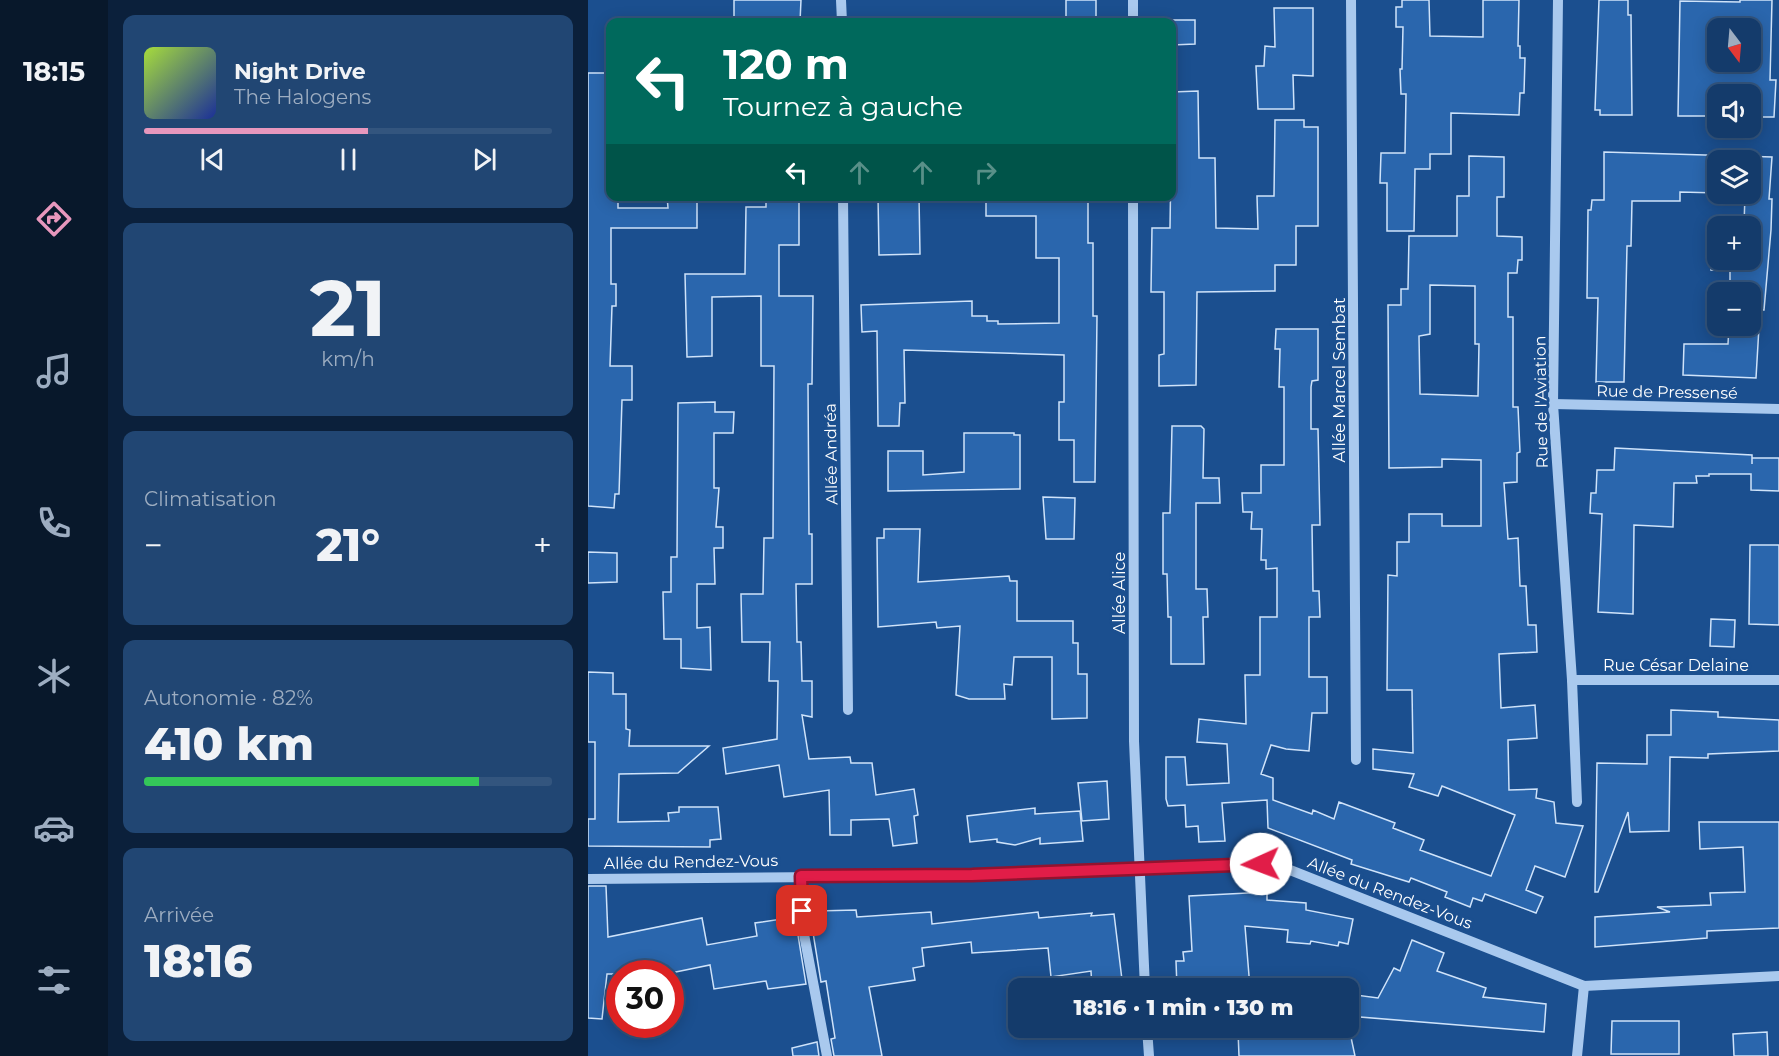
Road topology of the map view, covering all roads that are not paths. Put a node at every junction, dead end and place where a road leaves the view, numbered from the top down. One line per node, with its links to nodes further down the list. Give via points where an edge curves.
1 (841, 0): 5 (street)
2 (1133, 0): 6 (street)
3 (1351, 0): 14 (street, Allée Marcel Sembat)
4 (1558, 0): 9 (street, Rue de l'Aviation)
5 (842, 18)
6 (1133, 18)
7 (843, 201): 13 (street, Allée Andréa)
8 (1133, 201): 16 (street, Allée Alice)
9 (1553, 404): 10 (street, Rue de Pressensé); 11 (street, Rue de l'Aviation)
10 (1779, 409)
11 (1572, 680): 12 (street, Rue César Delaine); 15 (street, Rue de l'Aviation)
12 (1779, 680)
13 (848, 710)
14 (1356, 760)
15 (1577, 802)
16 (1138, 867): 17 (street, Allée du Rendez-Vous, via 949,876); 20 (street, Allée Alice); 21 (street, Allée du Rendez-Vous, via 1261,864 1285,868)
17 (801, 876): 18 (street, Allée du Rendez-Vous); 23 (street, via 803,929)
18 (588, 879)
19 (1779, 976): 21 (street, Allée du Rendez-Vous)
20 (1144, 978)
21 (1584, 986): 25 (street)
22 (1148, 1038): 24 (street)
23 (827, 1056)
24 (1149, 1056)
25 (1577, 1056)

